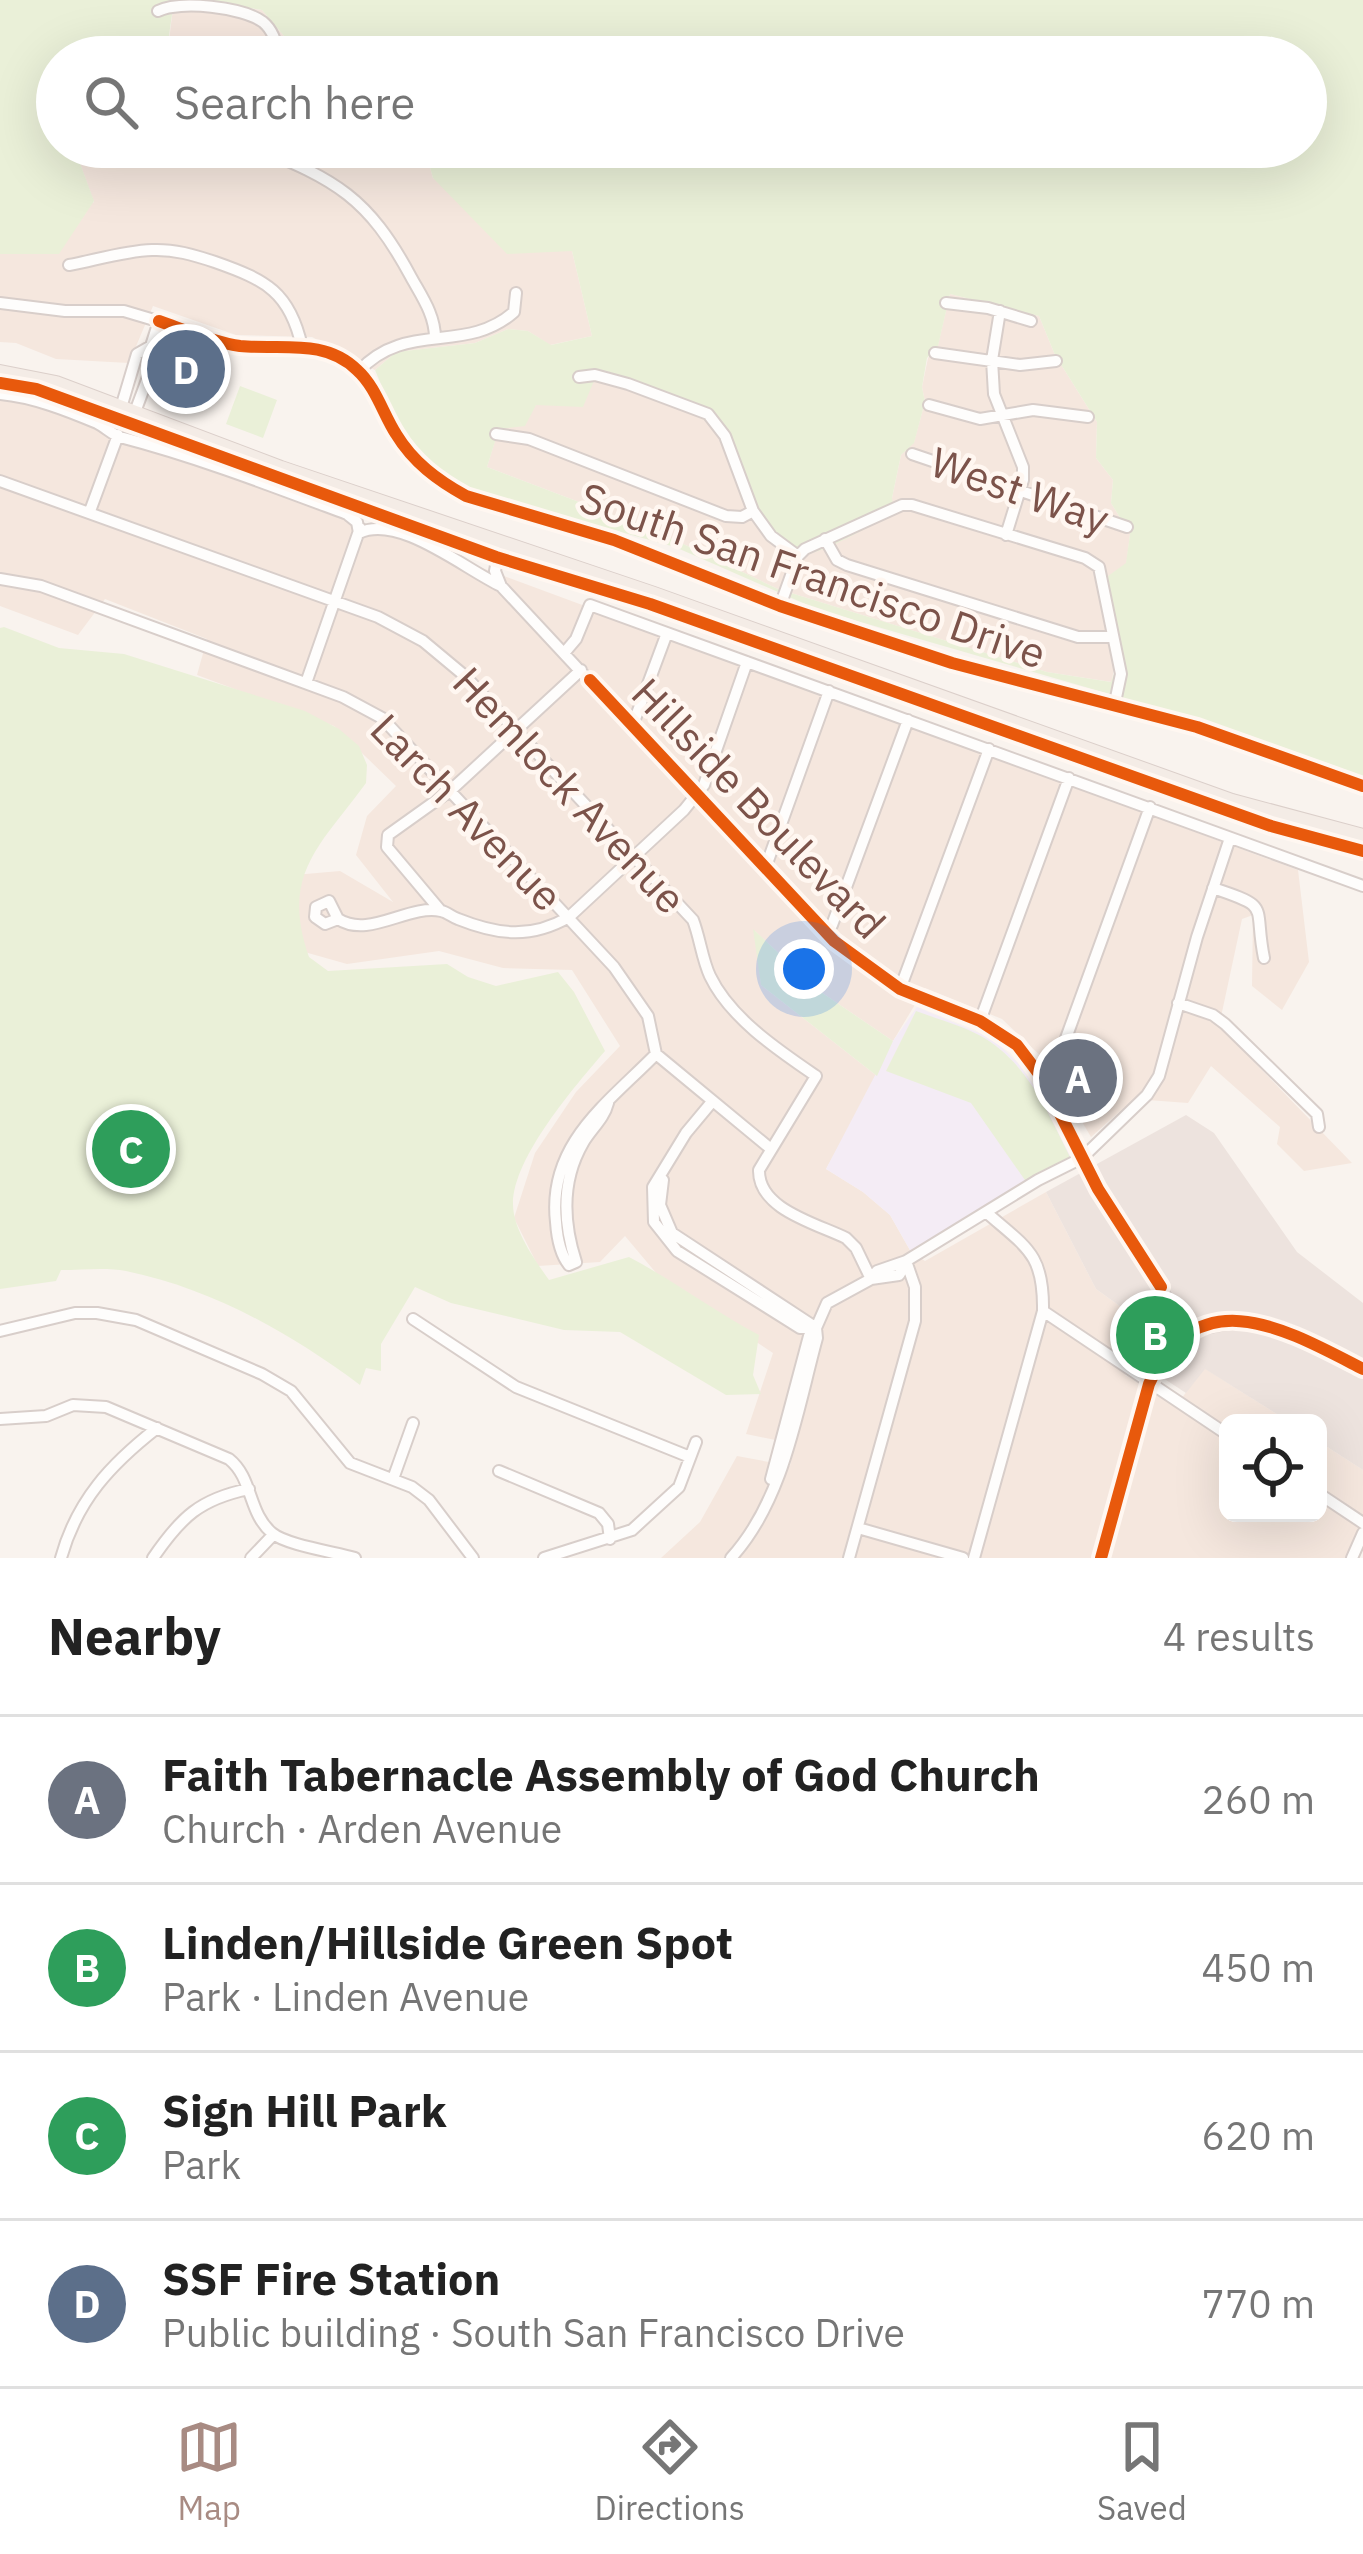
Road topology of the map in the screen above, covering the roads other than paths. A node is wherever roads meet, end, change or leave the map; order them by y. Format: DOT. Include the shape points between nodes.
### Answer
graph roads {
  1 [pos="158,11"];
  2 [pos="272,36"];
  3 [pos="307,168"];
  4 [pos="69,265"];
  5 [pos="516,293"];
  6 [pos="0,303"];
  7 [pos="946,303"];
  8 [pos="1000,311"];
  9 [pos="159,321"];
  10 [pos="1031,321"];
  11 [pos="435,338"];
  12 [pos="302,347"];
  13 [pos="934,353"];
  14 [pos="992,360"];
  15 [pos="1056,361"];
  16 [pos="359,370"];
  17 [pos="0,372"];
  18 [pos="579,377"];
  19 [pos="0,383"];
  20 [pos="0,394"];
  21 [pos="928,405"];
  22 [pos="125,413"];
  23 [pos="1002,417"];
  24 [pos="1088,417"];
  25 [pos="496,434"];
  26 [pos="117,437"];
  27 [pos="912,454"];
  28 [pos="0,481"];
  29 [pos="1019,493"];
  30 [pos="369,505"];
  31 [pos="90,511"];
  32 [pos="753,512"];
  33 [pos="1127,526"];
  34 [pos="358,533"];
  35 [pos="1006,535"];
  36 [pos="825,539"];
  37 [pos="498,550"];
  38 [pos="798,556"];
  39 [pos="0,580"];
  40 [pos="501,586"];
  41 [pos="335,601"];
  42 [pos="780,606"];
  43 [pos="668,633"];
  44 [pos="1113,637"];
  45 [pos="565,652"];
  46 [pos="747,662"];
  47 [pos="581,670"];
  48 [pos="306,683"];
  49 [pos="829,691"];
  50 [pos="1114,707"];
  51 [pos="908,720"];
  52 [pos="632,727"];
  53 [pos="515,730"];
  54 [pos="989,749"];
  55 [pos="1069,778"];
  56 [pos="1363,785"];
  57 [pos="451,790"];
  58 [pos="697,795"];
  59 [pos="1150,807"];
  60 [pos="1363,836"];
  61 [pos="1230,838"];
  62 [pos="1363,851"];
  63 [pos="633,856"];
  64 [pos="765,869"];
  65 [pos="1363,886"];
  66 [pos="1213,888"];
  67 [pos="440,910"];
  68 [pos="569,916"];
  69 [pos="338,920"];
  70 [pos="825,933"];
  71 [pos="1264,958"];
  72 [pos="900,988"];
  73 [pos="1178,1003"];
  74 [pos="980,1021"];
  75 [pos="656,1054"];
  76 [pos="1042,1078"];
  77 [pos="711,1103"];
  78 [pos="1319,1127"];
  79 [pos="771,1149"];
  80 [pos="1082,1159"];
  81 [pos="987,1213"];
  82 [pos="560,1220"];
  83 [pos="906,1261"];
  84 [pos="871,1279"];
  85 [pos="1042,1311"];
  86 [pos="412,1319"];
  87 [pos="816,1328"];
  88 [pos="0,1331"];
  89 [pos="1188,1332"];
  90 [pos="1363,1369"];
  91 [pos="1149,1384"];
  92 [pos="0,1419"];
  93 [pos="413,1423"];
  94 [pos="157,1428"];
  95 [pos="1219,1429"];
  96 [pos="696,1442"];
  97 [pos="689,1457"];
  98 [pos="499,1472"];
  99 [pos="393,1479"];
  100 [pos="250,1489"];
  101 [pos="1327,1499"];
  102 [pos="1363,1523"];
  103 [pos="857,1528"];
  104 [pos="1363,1533"];
  105 [pos="274,1535"];
  106 [pos="610,1538"];
  107 [pos="62,1558"];
  108 [pos="153,1558"];
  109 [pos="251,1558"];
  110 [pos="355,1558"];
  111 [pos="473,1558"];
  112 [pos="544,1558"];
  113 [pos="731,1558"];
  114 [pos="839,1558"];
  115 [pos="849,1558"];
  116 [pos="963,1558"];
  117 [pos="974,1558"];
  118 [pos="1101,1558"];
  119 [pos="1352,1558"];
  1 -- 2 [label="street" via="188,5 247,14"];
  3 -- 11 [label="street" via="369,212 430,313"];
  4 -- 12 [label="street" via="156,250 250,274 288,305"];
  5 -- 11 [label="street" via="514,312 502,322"];
  6 -- 9 [label="street" via="124,310"];
  7 -- 8 [label="street"];
  8 -- 10 [label="street"];
  8 -- 14 [label="street"];
  9 -- 12 [label="street" via="238,345"];
  9 -- 22 [label="street" via="154,361"];
  11 -- 16 [label="street" via="400,342"];
  12 -- 16 [label="street"];
  13 -- 14 [label="street"];
  14 -- 15 [label="street"];
  14 -- 23 [label="street"];
  16 -- 42 [label="street, South San Francisco Drive" via="409,453 455,490 664,557"];
  17 -- 22 [label="main road" via="40,378"];
  18 -- 32 [label="street" via="628,384 708,414 725,436"];
  19 -- 22 [label="main road"];
  20 -- 26 [label="street, Hillside Boulevard" via="35,400"];
  21 -- 23 [label="street"];
  22 -- 26 [label="street"];
  22 -- 30 [label="main road"];
  23 -- 24 [label="street" via="1033,410"];
  23 -- 29 [label="street" via="1023,466"];
  25 -- 32 [label="street" via="551,446 726,516"];
  26 -- 31 [label="street"];
  26 -- 34 [label="street, Hillside Boulevard" via="347,514"];
  27 -- 29 [label="street, West Way"];
  28 -- 31 [label="street, Hemlock Avenue"];
  29 -- 33 [label="street, West Way"];
  29 -- 35 [label="street"];
  30 -- 34 [label="street"];
  30 -- 37 [label="main road"];
  31 -- 41 [label="street, Hemlock Avenue"];
  32 -- 38 [label="street"];
  34 -- 40 [label="street, Hillside Boulevard" via="387,528"];
  34 -- 41 [label="street"];
  35 -- 36 [label="street" via="913,505"];
  35 -- 44 [label="street" via="1093,561"];
  36 -- 38 [label="street"];
  36 -- 44 [label="street" via="847,566 1078,637"];
  37 -- 40 [label="street"];
  37 -- 60 [label="main road" via="654,594 1209,794"];
  37 -- 62 [label="main road" via="1270,826"];
  38 -- 42 [label="street"];
  39 -- 48 [label="street, Larch Avenue" via="41,586"];
  40 -- 45 [label="street, Hillside Boulevard"];
  41 -- 48 [label="street"];
  41 -- 53 [label="street, Hemlock Avenue" via="423,640"];
  42 -- 50 [label="street, South San Francisco Drive"];
  43 -- 45 [label="street" via="590,605"];
  43 -- 46 [label="street"];
  43 -- 52 [label="street"];
  44 -- 50 [label="street" via="1121,674"];
  45 -- 47 [label="street, Hillside Boulevard"];
  46 -- 49 [label="street"];
  46 -- 58 [label="street"];
  47 -- 52 [label="street, Hillside Boulevard"];
  47 -- 53 [label="street"];
  48 -- 57 [label="street, Larch Avenue" via="382,718"];
  49 -- 51 [label="street"];
  49 -- 64 [label="street"];
  50 -- 56 [label="street, South San Francisco Drive"];
  51 -- 54 [label="street"];
  51 -- 70 [label="street"];
  52 -- 58 [label="street, Hillside Boulevard"];
  53 -- 57 [label="street"];
  53 -- 63 [label="street, Hemlock Avenue"];
  54 -- 55 [label="street"];
  54 -- 72 [label="street"];
  55 -- 59 [label="street"];
  55 -- 74 [label="street"];
  57 -- 67 [label="street" via="388,835 387,847"];
  57 -- 68 [label="street, Larch Avenue"];
  58 -- 63 [label="street"];
  58 -- 64 [label="street, Hillside Boulevard"];
  59 -- 61 [label="street"];
  59 -- 76 [label="street" via="1057,1063"];
  61 -- 65 [label="street"];
  61 -- 66 [label="street"];
  63 -- 68 [label="street"];
  63 -- 79 [label="street, Hemlock Avenue" via="693,920 719,993 816,1076"];
  64 -- 70 [label="street, Hillside Boulevard"];
  66 -- 71 [label="street" via="1259,909"];
  66 -- 73 [label="street"];
  67 -- 68 [label="street" via="522,934"];
  67 -- 69 [label="street" via="365,925"];
  68 -- 75 [label="street, Larch Avenue" via="648,1016"];
  70 -- 72 [label="street, Hillside Boulevard"];
  72 -- 74 [label="street, Hillside Boulevard"];
  73 -- 78 [label="street" via="1225,1024 1318,1114"];
  73 -- 80 [label="street" via="1159,1076"];
  74 -- 76 [label="street, Hillside Boulevard" via="1018,1046"];
  75 -- 77 [label="street, Larch Avenue"];
  75 -- 82 [label="street" via="584,1124 565,1155 556,1192"];
  76 -- 80 [label="street, Hillside Boulevard"];
  77 -- 79 [label="street, Larch Avenue"];
  77 -- 87 [label="street" via="653,1187 654,1222 677,1252 800,1328"];
  79 -- 84 [label="street" via="759,1170 764,1194 846,1238"];
  80 -- 81 [label="street"];
  80 -- 89 [label="street, Hillside Boulevard"];
  81 -- 83 [label="street"];
  81 -- 85 [label="street" via="1035,1258"];
  83 -- 84 [label="street"];
  83 -- 103 [label="street" via="914,1321"];
  84 -- 87 [label="street" via="827,1303"];
  85 -- 91 [label="street"];
  85 -- 117 [label="street"];
  86 -- 97 [label="street" via="516,1387"];
  87 -- 113 [label="street" via="770,1492"];
  88 -- 99 [label="street" via="75,1313 136,1320 291,1391 350,1462"];
  89 -- 90 [label="main road" via="1256,1320"];
  89 -- 91 [label="street"];
  91 -- 95 [label="street"];
  91 -- 118 [label="street"];
  92 -- 94 [label="street" via="86,1404"];
  93 -- 99 [label="street"];
  94 -- 100 [label="street" via="229,1459"];
  94 -- 107 [label="street" via="92,1489"];
  96 -- 97 [label="street"];
  97 -- 106 [label="street" via="670,1499"];
  98 -- 106 [label="street" via="598,1513"];
  99 -- 111 [label="street" via="429,1500"];
  100 -- 105 [label="street"];
  100 -- 108 [label="street" via="191,1511"];
  101 -- 102 [label="street"];
  103 -- 114 [label="street"];
  103 -- 115 [label="street"];
  103 -- 116 [label="street"];
  104 -- 119 [label="street"];
  105 -- 109 [label="street"];
  105 -- 110 [label="street"];
  106 -- 112 [label="street"];
}
